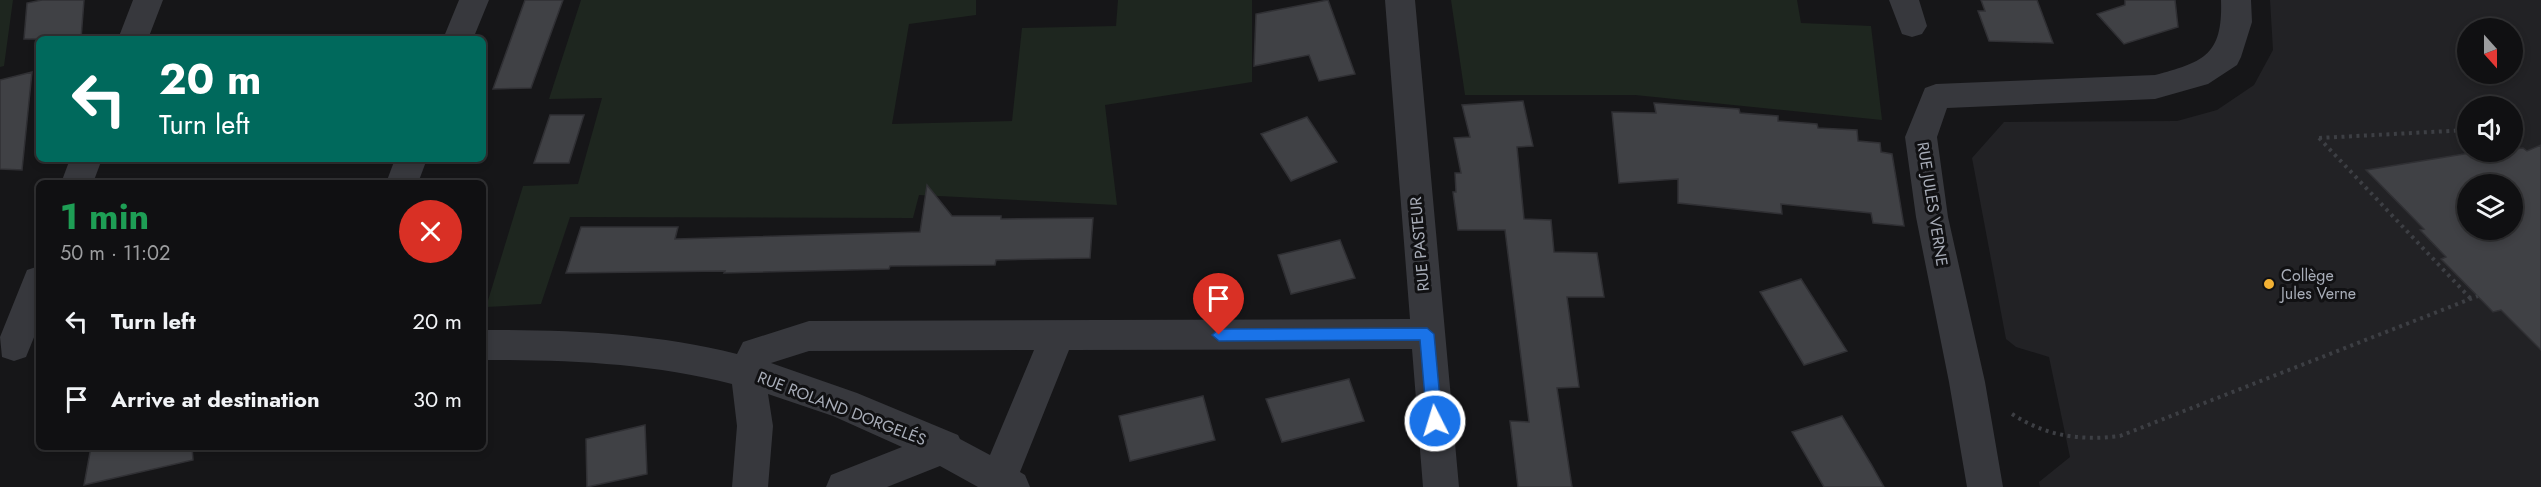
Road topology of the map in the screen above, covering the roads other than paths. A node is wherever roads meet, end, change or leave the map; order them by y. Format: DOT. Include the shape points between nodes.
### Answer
graph roads {
  1 [pos="148,0"];
  2 [pos="474,0"];
  3 [pos="1400,0"];
  4 [pos="2236,0"];
  5 [pos="134,36"];
  6 [pos="459,36"];
  7 [pos="85,162"];
  8 [pos="410,162"];
  9 [pos="78,180"];
  10 [pos="403,180"];
  11 [pos="36,289"];
  12 [pos="1427,334"];
  13 [pos="1057,336"];
  14 [pos="486,345"];
  15 [pos="18,346"];
  16 [pos="748,372"];
  17 [pos="945,447"];
  18 [pos="1005,483"];
  19 [pos="750,487"];
  20 [pos="844,487"];
  21 [pos="1441,487"];
  22 [pos="1985,487"];
  1 -- 5 [label="street"];
  2 -- 6 [label="street"];
  3 -- 12 [label="street, RUE PASTEUR"];
  4 -- 22 [label="street, RUE JULES VERNE" via="2237,22 2226,57 2197,76 2155,87 1936,96 1921,137 1932,218"];
  7 -- 9 [label="street"];
  8 -- 10 [label="street"];
  11 -- 15 [label="street"];
  12 -- 13 [label="street"];
  12 -- 21 [label="street, RUE PASTEUR"];
  13 -- 16 [label="street" via="809,336 755,353"];
  13 -- 18 [label="street"];
  14 -- 16 [label="street, RUE ROLAND DORGELÉS" via="580,345 664,354"];
  16 -- 17 [label="street, RUE ROLAND DORGELÉS" via="818,395"];
  16 -- 19 [label="street" via="756,423"];
  17 -- 18 [label="street, RUE ROLAND DORGELÉS"];
  17 -- 20 [label="street"];
}
